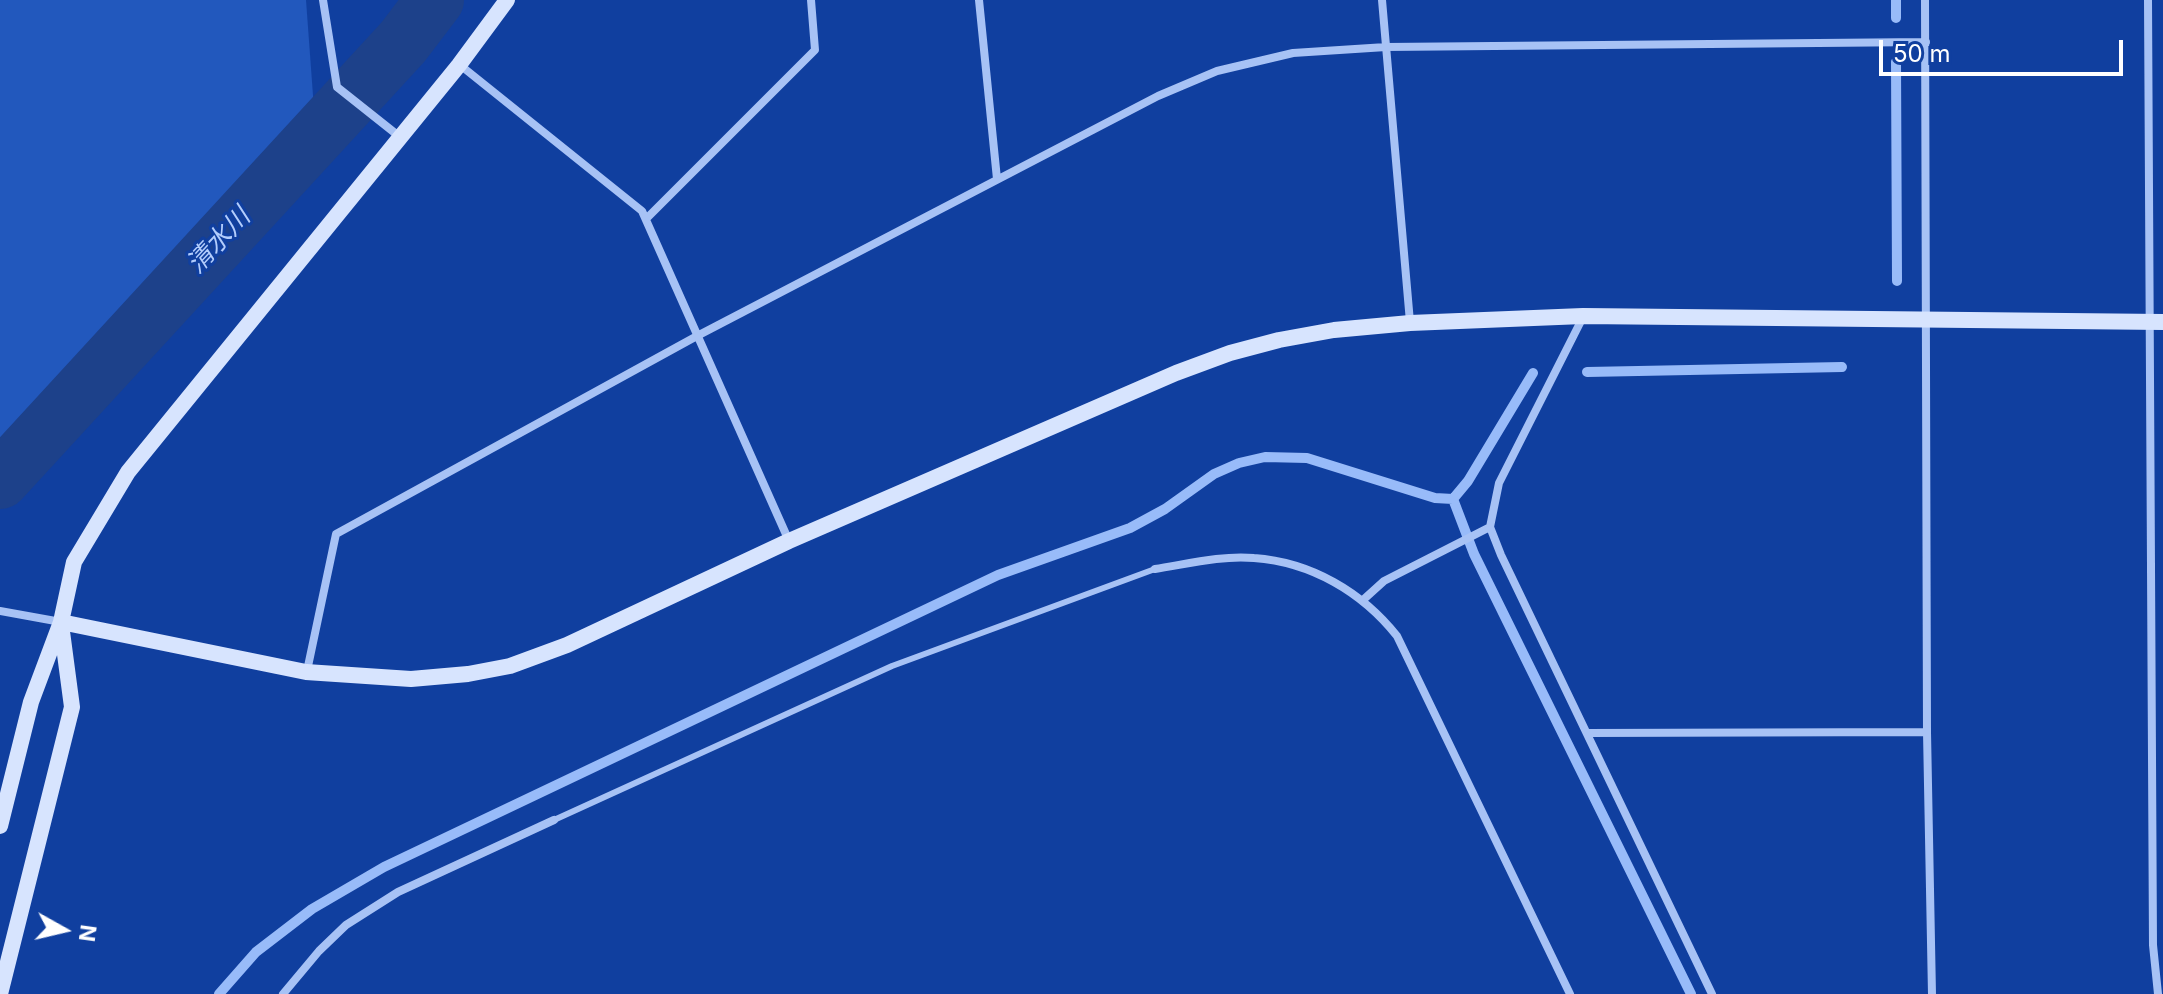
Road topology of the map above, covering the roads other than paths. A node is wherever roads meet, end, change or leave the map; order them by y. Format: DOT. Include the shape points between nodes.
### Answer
graph roads {
  1 [pos="323,0"];
  2 [pos="507,0"];
  3 [pos="811,0"];
  4 [pos="979,0"];
  5 [pos="1382,0"];
  6 [pos="1925,0"];
  7 [pos="2148,0"];
  8 [pos="1926,42"];
  9 [pos="1386,47"];
  10 [pos="459,65"];
  11 [pos="400,137"];
  12 [pos="997,179"];
  13 [pos="646,219"];
  14 [pos="1583,316"];
  15 [pos="1926,320"];
  16 [pos="2156,322"];
  17 [pos="1410,323"];
  18 [pos="697,336"];
  19 [pos="1490,527"];
  20 [pos="789,541"];
  21 [pos="1155,569"];
  22 [pos="1363,600"];
  23 [pos="0,611"];
  24 [pos="61,622"];
  25 [pos="306,672"];
  26 [pos="1927,732"];
  27 [pos="1588,733"];
  28 [pos="554,820"];
  29 [pos="0,826"];
  30 [pos="2163,989"];
  31 [pos="0,994"];
  32 [pos="283,994"];
  33 [pos="1570,994"];
  34 [pos="1712,994"];
  35 [pos="1932,994"];
  36 [pos="2158,994"];
  1 -- 11 [label="street" via="337,87"];
  2 -- 10 [label="street"];
  3 -- 13 [label="street" via="815,50"];
  4 -- 12 [label="street"];
  5 -- 9 [label="street"];
  6 -- 8 [label="street"];
  7 -- 16 [label="street"];
  8 -- 9 [label="street"];
  8 -- 15 [label="street"];
  9 -- 12 [label="street" via="1293,53 1217,71"];
  9 -- 17 [label="street"];
  10 -- 11 [label="street"];
  10 -- 13 [label="street"];
  11 -- 24 [label="street" via="128,472 74,562"];
  12 -- 18 [label="street"];
  13 -- 18 [label="street"];
  14 -- 15 [label="street"];
  14 -- 17 [label="street"];
  14 -- 19 [label="street" via="1499,483"];
  15 -- 16 [label="street"];
  15 -- 26 [label="street"];
  16 -- 36 [label="street" via="2153,913"];
  17 -- 20 [label="street" via="1334,330 1230,353"];
  18 -- 20 [label="street"];
  18 -- 25 [label="street" via="336,534"];
  19 -- 22 [label="street" via="1384,581"];
  19 -- 27 [label="street"];
  20 -- 25 [label="street" via="567,645 510,666 411,679"];
  21 -- 22 [label="street" via="1253,558 1297,566"];
  21 -- 28 [label="lane" via="892,666"];
  22 -- 33 [label="street" via="1397,636"];
  23 -- 24 [label="street"];
  24 -- 25 [label="street"];
  24 -- 29 [label="street" via="31,702"];
  24 -- 31 [label="street" via="72,707"];
  26 -- 27 [label="street"];
  26 -- 35 [label="street"];
  27 -- 34 [label="street"];
  28 -- 32 [label="street" via="398,892 346,925"];
  30 -- 36 [label="street"];
}
